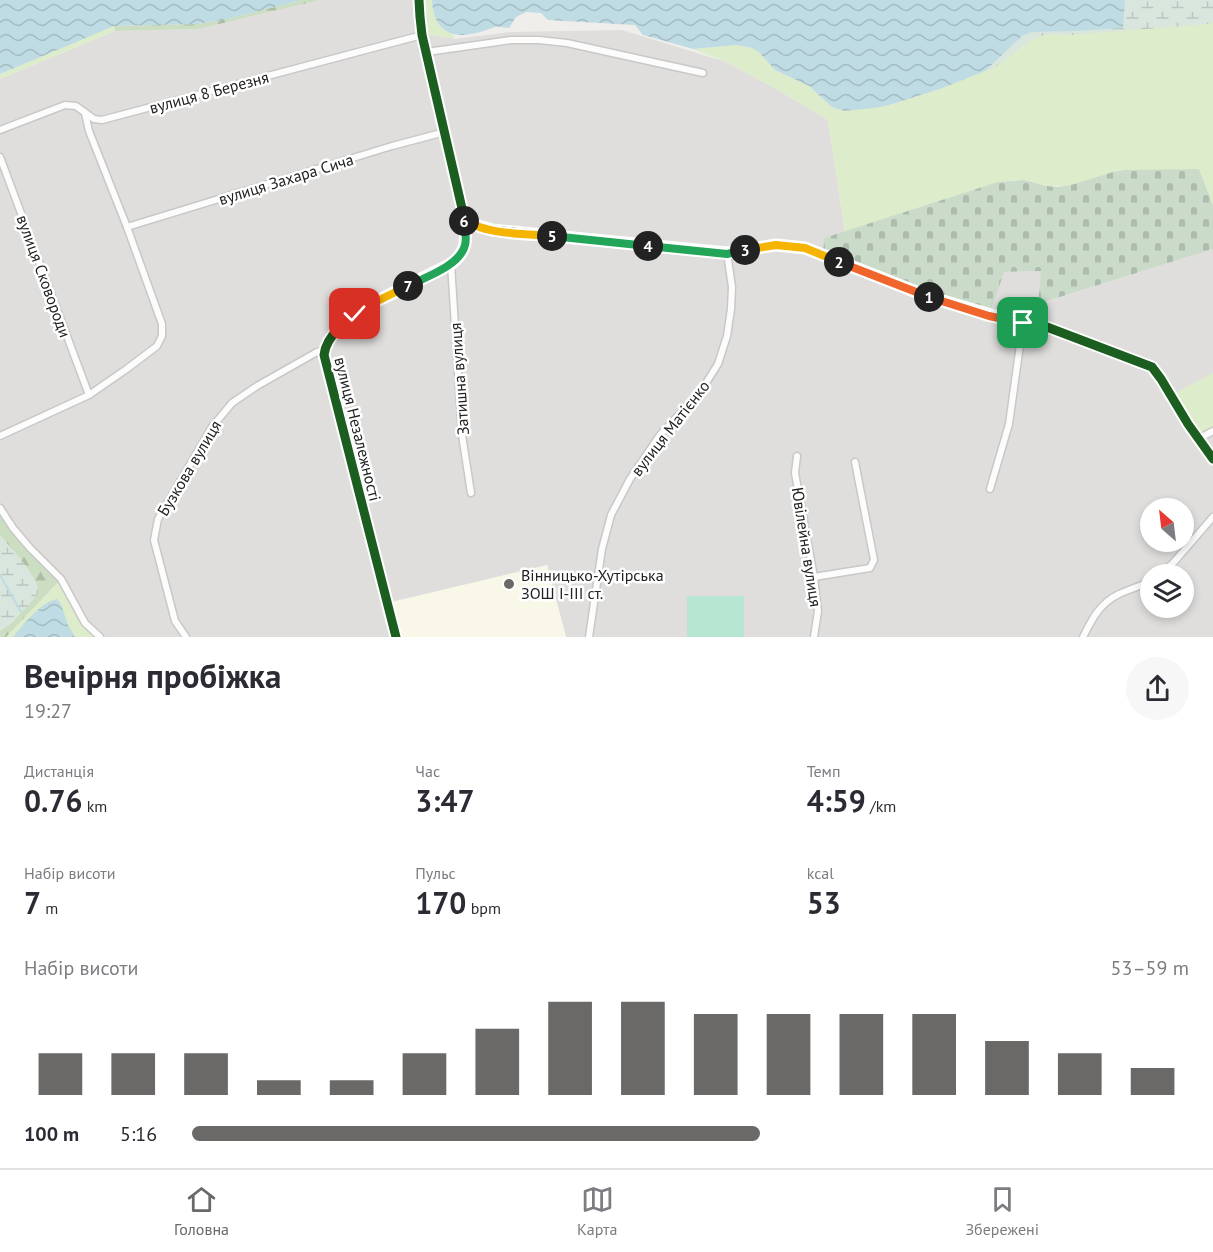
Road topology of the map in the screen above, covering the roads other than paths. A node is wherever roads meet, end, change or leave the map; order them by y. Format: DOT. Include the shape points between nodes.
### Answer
graph roads {
  1 [pos="419,0"];
  2 [pos="420,17"];
  3 [pos="422,35"];
  4 [pos="427,52"];
  5 [pos="703,73"];
  6 [pos="85,113"];
  7 [pos="0,130"];
  8 [pos="445,132"];
  9 [pos="0,157"];
  10 [pos="464,217"];
  11 [pos="127,227"];
  12 [pos="727,254"];
  13 [pos="451,264"];
  14 [pos="1023,323"];
  15 [pos="324,350"];
  16 [pos="89,395"];
  17 [pos="1213,431"];
  18 [pos="0,435"];
  19 [pos="1198,439"];
  20 [pos="797,456"];
  21 [pos="1213,459"];
  22 [pos="855,462"];
  23 [pos="990,489"];
  24 [pos="471,493"];
  25 [pos="0,508"];
  26 [pos="1213,517"];
  27 [pos="1172,564"];
  28 [pos="814,578"];
  29 [pos="1140,585"];
  30 [pos="100,637"];
  31 [pos="186,637"];
  32 [pos="396,637"];
  33 [pos="589,637"];
  34 [pos="814,637"];
  35 [pos="1083,637"];
  1 -- 2 [label="street"];
  2 -- 3 [label="street"];
  3 -- 4 [label="street"];
  3 -- 6 [label="street, вулиця 8 Березня" via="102,120"];
  4 -- 5 [label="street" via="539,40"];
  4 -- 8 [label="street"];
  6 -- 7 [label="street, вулиця 8 Березня" via="76,106 65,105"];
  6 -- 11 [label="street"];
  8 -- 10 [label="street"];
  8 -- 11 [label="street, вулиця Захара Сича"];
  9 -- 16 [label="street, вулиця Сковороди"];
  10 -- 12 [label="street" via="492,230"];
  10 -- 13 [label="street" via="465,247"];
  11 -- 16 [label="street" via="162,324 162,336 157,346"];
  12 -- 14 [label="street" via="776,245 805,248 929,297"];
  12 -- 33 [label="street, вулиця Матієнко" via="731,309 718,364 701,391 660,435 611,515"];
  13 -- 15 [label="street, вулиця Незалежності" via="361,310 335,332"];
  13 -- 24 [label="street, Затишна вулиця" via="462,435"];
  14 -- 19 [label="street" via="1039,324 1149,366 1159,375"];
  14 -- 23 [label="street" via="1009,424"];
  15 -- 31 [label="street, Бузкова вулиця" via="232,403 212,427 158,519 154,540 175,621"];
  15 -- 32 [label="street, вулиця Незалежності"];
  16 -- 18 [label="street"];
  17 -- 19 [label="street"];
  19 -- 21 [label="street"];
  20 -- 28 [label="street, Ювілейна вулиця" via="795,472"];
  22 -- 28 [label="street" via="873,560 870,568"];
  25 -- 30 [label="street" via="19,535 61,579 85,623"];
  26 -- 27 [label="street"];
  28 -- 34 [label="street, Ювілейна вулиця" via="818,611"];
  29 -- 35 [label="street" via="1104,604"];
}
